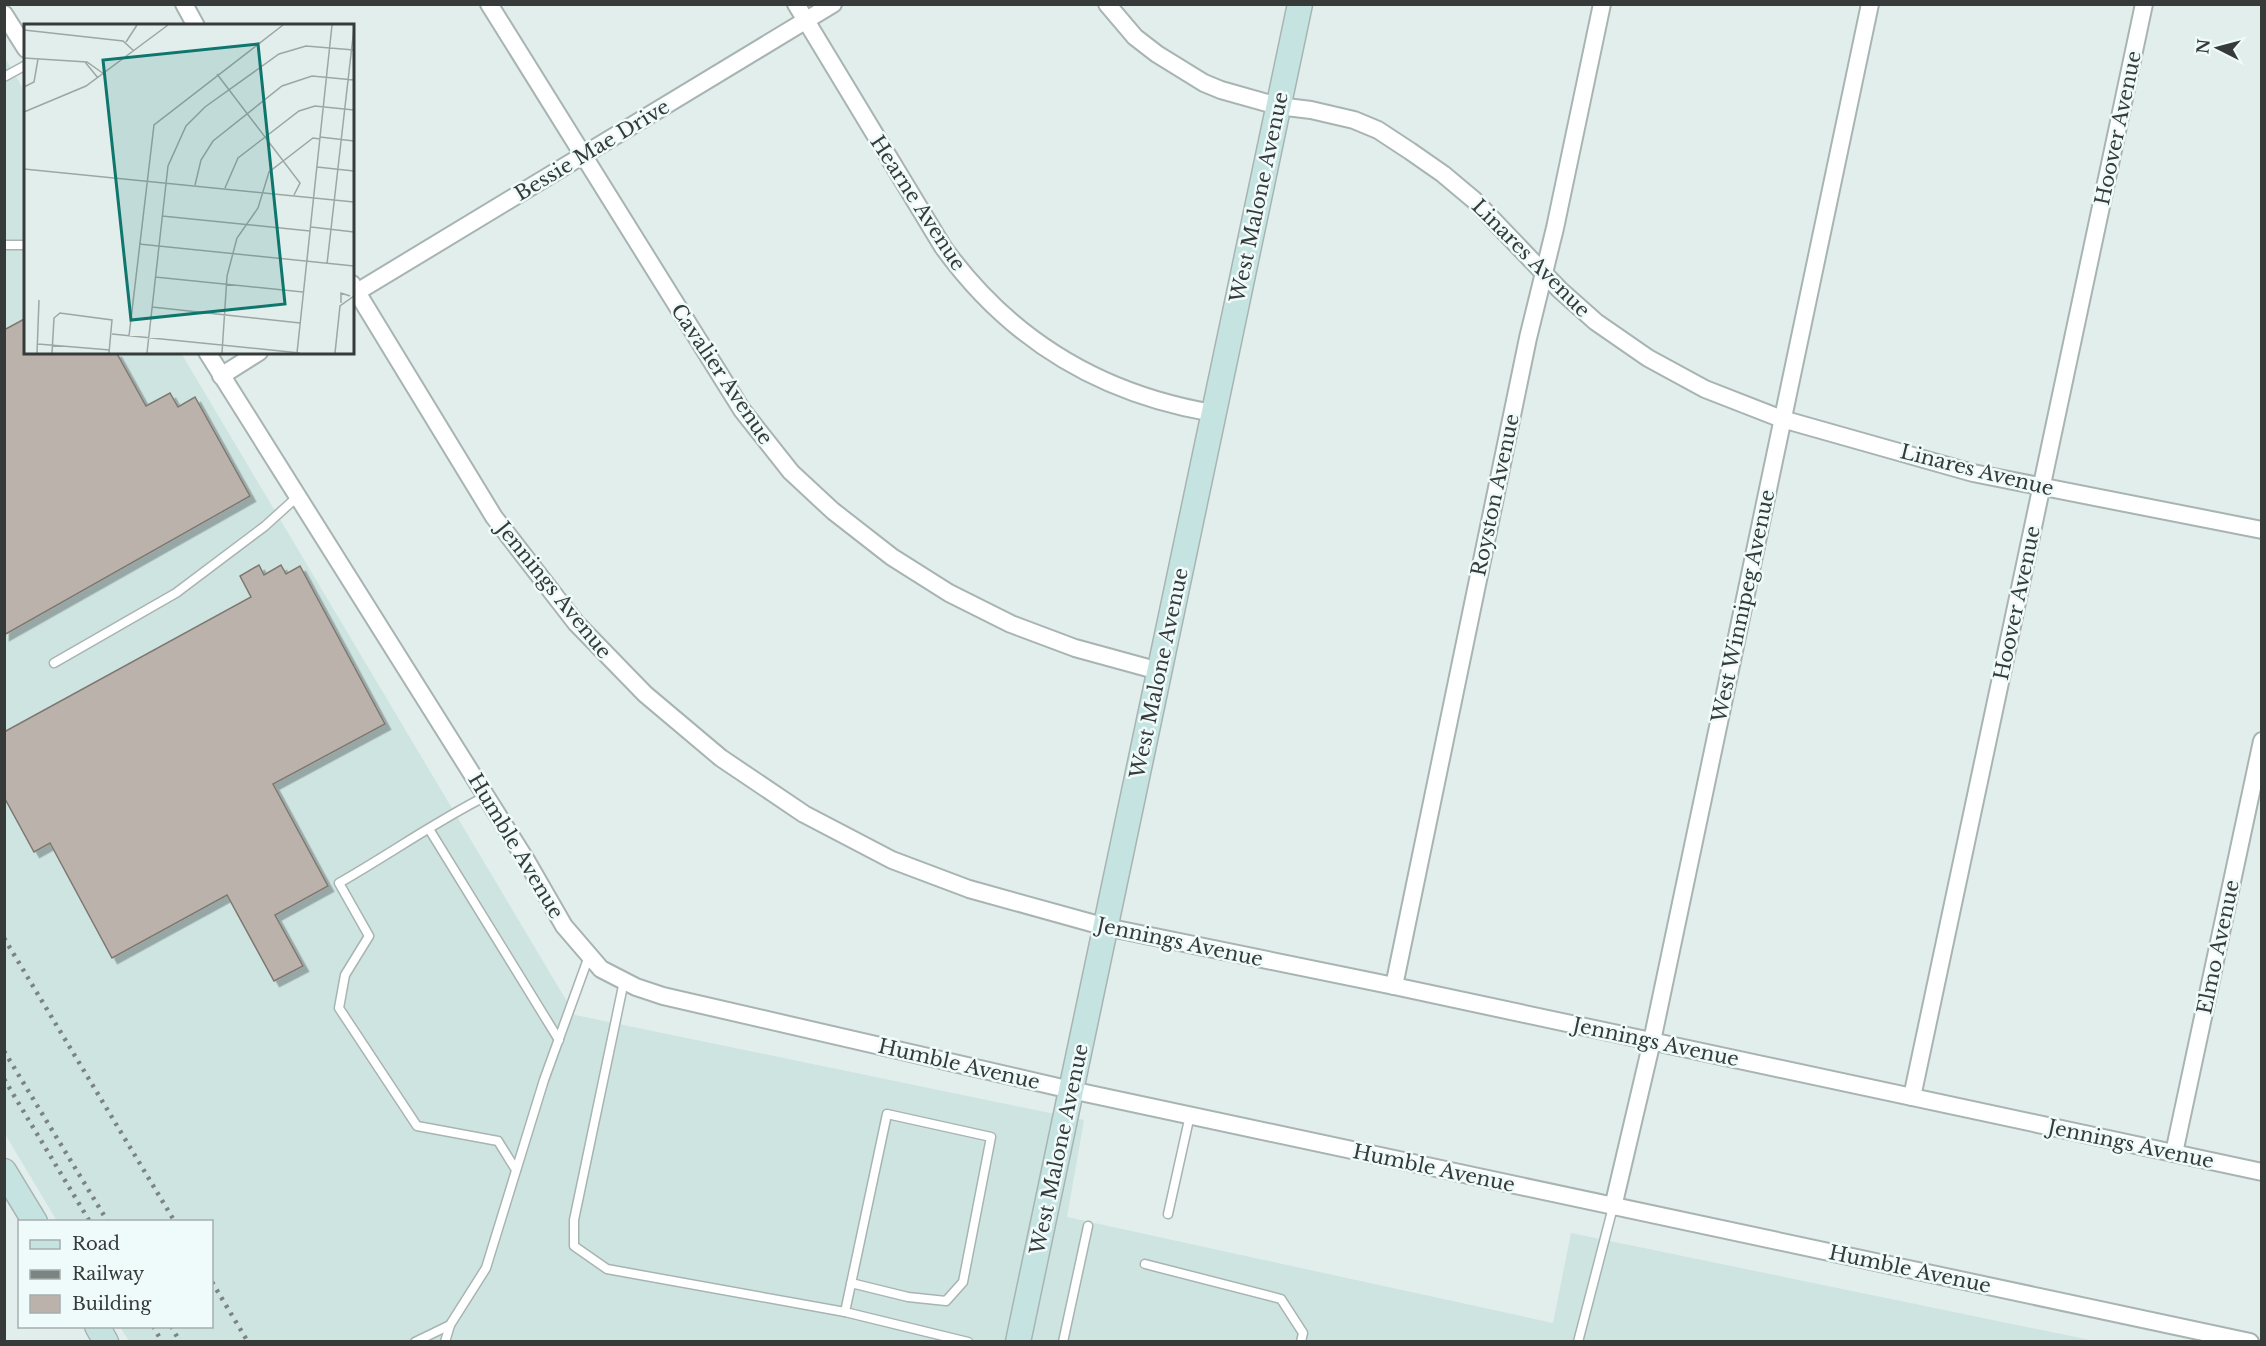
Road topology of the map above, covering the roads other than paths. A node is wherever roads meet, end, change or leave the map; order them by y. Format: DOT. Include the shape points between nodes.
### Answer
graph roads {
  1 [pos="184,4"];
  2 [pos="489,4"];
  3 [pos="796,4"];
  4 [pos="832,4"];
  5 [pos="1107,4"];
  6 [pos="1300,4"];
  7 [pos="1602,4"];
  8 [pos="1870,4"];
  9 [pos="2144,4"];
  10 [pos="4,14"];
  11 [pos="806,21"];
  12 [pos="195,24"];
  13 [pos="24,46"];
  14 [pos="24,66"];
  15 [pos="4,77"];
  16 [pos="1278,106"];
  17 [pos="581,156"];
  18 [pos="4,245"];
  19 [pos="24,245"];
  20 [pos="1543,272"];
  21 [pos="354,290"];
  22 [pos="208,354"];
  23 [pos="256,354"];
  24 [pos="221,376"];
  25 [pos="1213,413"];
  26 [pos="1782,419"];
  27 [pos="2041,488"];
  28 [pos="297,497"];
  29 [pos="2262,530"];
  30 [pos="54,663"];
  31 [pos="1159,671"];
  32 [pos="2262,741"];
  33 [pos="486,796"];
  34 [pos="429,829"];
  35 [pos="1106,927"];
  36 [pos="590,956"];
  37 [pos="624,981"];
  38 [pos="1394,986"];
  39 [pos="559,1040"];
  40 [pos="1652,1041"];
  41 [pos="1071,1090"];
  42 [pos="1912,1097"];
  43 [pos="1190,1114"];
  44 [pos="2174,1153"];
  45 [pos="516,1170"];
  46 [pos="4,1171"];
  47 [pos="2262,1172"];
  48 [pos="1613,1207"];
  49 [pos="1168,1214"];
  50 [pos="34,1220"];
  51 [pos="1088,1226"];
  52 [pos="1145,1264"];
  53 [pos="851,1283"];
  54 [pos="845,1312"];
  55 [pos="450,1325"];
  56 [pos="98,1328"];
  57 [pos="106,1341"];
  58 [pos="415,1341"];
  59 [pos="445,1341"];
  60 [pos="968,1341"];
  61 [pos="1018,1341"];
  62 [pos="1063,1341"];
  63 [pos="1301,1341"];
  64 [pos="1578,1341"];
  65 [pos="2250,1341"];
  1 -- 12 [label="street"];
  2 -- 17 [label="street, Cavalier Avenue"];
  3 -- 11 [label="street, Hearne Avenue"];
  4 -- 11 [label="street, Bessie Mae Drive"];
  5 -- 16 [label="street, Linares Avenue" via="1136,37 1180,70 1221,90"];
  6 -- 16 [label="street, West Malone Avenue"];
  7 -- 20 [label="street, Royston Avenue"];
  8 -- 26 [label="street, West Winnipeg Avenue"];
  9 -- 27 [label="street, Hoover Avenue"];
  10 -- 13 [label="street"];
  11 -- 17 [label="street, Bessie Mae Drive"];
  11 -- 25 [label="street, Hearne Avenue" via="942,247 996,310 1094,377 1173,405"];
  14 -- 15 [label="lane"];
  16 -- 20 [label="street, Linares Avenue" via="1354,120 1378,130 1474,200"];
  16 -- 25 [label="street, West Malone Avenue"];
  17 -- 21 [label="street, Bessie Mae Drive"];
  17 -- 31 [label="street, Cavalier Avenue" via="742,410 791,472 833,511 892,557 1011,624 1075,648"];
  18 -- 19 [label="lane"];
  20 -- 26 [label="street, Linares Avenue" via="1596,322 1648,358 1705,388"];
  20 -- 38 [label="street, Royston Avenue"];
  21 -- 35 [label="street, Jennings Avenue" via="494,517 576,623 645,694 721,758 804,814 892,860 969,889"];
  22 -- 24 [label="street, Humble Avenue"];
  23 -- 24 [label="street"];
  24 -- 28 [label="street, Humble Avenue"];
  25 -- 31 [label="street, West Malone Avenue"];
  26 -- 27 [label="street, Linares Avenue" via="1973,473"];
  26 -- 40 [label="street, West Winnipeg Avenue"];
  27 -- 29 [label="street, Linares Avenue"];
  27 -- 42 [label="street, Hoover Avenue"];
  28 -- 30 [label="lane" via="176,593"];
  28 -- 33 [label="street, Humble Avenue"];
  31 -- 35 [label="street, West Malone Avenue"];
  32 -- 44 [label="street, Elmo Avenue"];
  33 -- 34 [label="lane"];
  33 -- 36 [label="street, Humble Avenue" via="564,926"];
  34 -- 39 [label="lane"];
  34 -- 45 [label="lane" via="339,884 369,936 345,975 339,1008 417,1126 498,1141"];
  35 -- 38 [label="street, Jennings Avenue"];
  35 -- 41 [label="street, West Malone Avenue"];
  36 -- 37 [label="street, Humble Avenue" via="601,969"];
  36 -- 39 [label="lane"];
  37 -- 41 [label="street, Humble Avenue" via="663,996"];
  37 -- 54 [label="lane" via="574,1220 574,1246 607,1269"];
  38 -- 40 [label="street, Jennings Avenue"];
  39 -- 45 [label="lane"];
  40 -- 42 [label="street, Jennings Avenue"];
  40 -- 48 [label="street, West Winnipeg Avenue"];
  41 -- 43 [label="street, Humble Avenue"];
  41 -- 61 [label="street, West Malone Avenue"];
  42 -- 44 [label="street, Jennings Avenue"];
  43 -- 48 [label="street, Humble Avenue"];
  43 -- 49 [label="lane"];
  44 -- 47 [label="street, Jennings Avenue"];
  45 -- 55 [label="lane" via="486,1268"];
  46 -- 50 [label="street"];
  48 -- 64 [label="lane"];
  48 -- 65 [label="street, Humble Avenue"];
  51 -- 62 [label="lane"];
  52 -- 63 [label="lane" via="1281,1299 1303,1333"];
  53 -- 53 [label="lane" via="887,1113 991,1137 963,1282 946,1301 908,1297"];
  53 -- 54 [label="lane"];
  54 -- 60 [label="lane"];
  55 -- 58 [label="lane"];
  55 -- 59 [label="lane"];
  56 -- 57 [label="street"];
}
